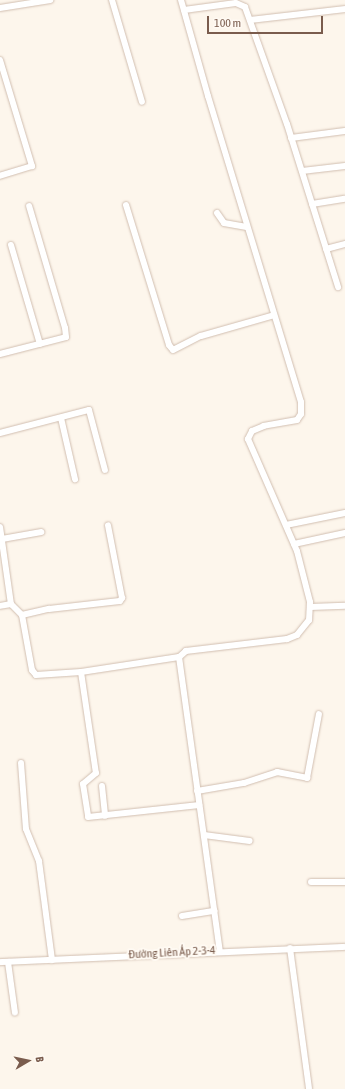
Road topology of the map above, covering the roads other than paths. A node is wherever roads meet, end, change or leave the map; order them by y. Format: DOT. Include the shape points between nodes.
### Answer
graph roads {
  1 [pos="50,0"];
  2 [pos="112,0"];
  3 [pos="182,0"];
  4 [pos="0,8"];
  5 [pos="345,9"];
  6 [pos="184,10"];
  7 [pos="250,20"];
  8 [pos="0,60"];
  9 [pos="142,102"];
  10 [pos="345,131"];
  11 [pos="291,138"];
  12 [pos="345,166"];
  13 [pos="302,171"];
  14 [pos="0,176"];
  15 [pos="345,199"];
  16 [pos="126,204"];
  17 [pos="312,204"];
  18 [pos="29,206"];
  19 [pos="217,213"];
  20 [pos="248,227"];
  21 [pos="345,244"];
  22 [pos="11,245"];
  23 [pos="326,249"];
  24 [pos="338,288"];
  25 [pos="274,315"];
  26 [pos="40,344"];
  27 [pos="0,354"];
  28 [pos="61,418"];
  29 [pos="0,433"];
  30 [pos="105,470"];
  31 [pos="75,479"];
  32 [pos="345,513"];
  33 [pos="108,525"];
  34 [pos="286,525"];
  35 [pos="0,527"];
  36 [pos="41,532"];
  37 [pos="345,533"];
  38 [pos="2,539"];
  39 [pos="294,544"];
  40 [pos="11,604"];
  41 [pos="0,606"];
  42 [pos="345,606"];
  43 [pos="310,607"];
  44 [pos="22,615"];
  45 [pos="179,656"];
  46 [pos="81,672"];
  47 [pos="319,714"];
  48 [pos="21,763"];
  49 [pos="102,786"];
  50 [pos="197,791"];
  51 [pos="199,805"];
  52 [pos="105,816"];
  53 [pos="204,835"];
  54 [pos="250,841"];
  55 [pos="311,882"];
  56 [pos="345,882"];
  57 [pos="215,911"];
  58 [pos="182,916"];
  59 [pos="345,947"];
  60 [pos="290,948"];
  61 [pos="220,951"];
  62 [pos="52,960"];
  63 [pos="0,962"];
  64 [pos="8,962"];
  65 [pos="16,1013"];
  66 [pos="309,1089"];
  1 -- 4 [label="street"];
  2 -- 9 [label="street"];
  3 -- 6 [label="street"];
  5 -- 7 [label="street"];
  6 -- 7 [label="street" via="236,3 245,7"];
  6 -- 20 [label="street"];
  7 -- 11 [label="street"];
  8 -- 14 [label="street" via="32,166 30,169"];
  10 -- 11 [label="street"];
  11 -- 13 [label="street"];
  12 -- 13 [label="street"];
  13 -- 17 [label="street"];
  15 -- 17 [label="street"];
  16 -- 25 [label="street" via="169,345 173,350 201,336"];
  17 -- 23 [label="street"];
  18 -- 26 [label="street" via="66,337"];
  19 -- 20 [label="street" via="224,223"];
  20 -- 25 [label="street"];
  21 -- 23 [label="street"];
  22 -- 26 [label="street"];
  23 -- 24 [label="street"];
  25 -- 34 [label="street" via="301,402 301,414 297,420 274,423 252,431 248,439"];
  26 -- 27 [label="street"];
  28 -- 29 [label="street"];
  28 -- 30 [label="street" via="89,410"];
  28 -- 31 [label="street"];
  32 -- 34 [label="street"];
  33 -- 44 [label="street" via="122,598 120,601 49,609"];
  34 -- 39 [label="street"];
  35 -- 38 [label="street"];
  36 -- 38 [label="street"];
  37 -- 39 [label="street"];
  38 -- 40 [label="street"];
  39 -- 43 [label="street" via="306,579"];
  40 -- 41 [label="street"];
  40 -- 44 [label="street"];
  42 -- 43 [label="street"];
  43 -- 45 [label="street" via="309,620 305,628 286,640 186,651"];
  44 -- 46 [label="street" via="32,670 36,675"];
  45 -- 46 [label="street"];
  45 -- 50 [label="street"];
  46 -- 52 [label="street" via="96,773 83,784 86,810 88,817"];
  47 -- 50 [label="street" via="307,778 277,772 244,783"];
  48 -- 62 [label="street" via="26,829 39,861"];
  49 -- 52 [label="street"];
  50 -- 51 [label="street"];
  51 -- 52 [label="street"];
  51 -- 53 [label="street"];
  53 -- 54 [label="street"];
  53 -- 57 [label="street"];
  55 -- 56 [label="street"];
  57 -- 58 [label="street"];
  57 -- 61 [label="street"];
  59 -- 60 [label="street, Đường Liên Ấp 2-3-4"];
  60 -- 61 [label="street, Đường Liên Ấp 2-3-4"];
  60 -- 66 [label="street"];
  61 -- 62 [label="street, Đường Liên Ấp 2-3-4"];
  62 -- 64 [label="street, Đường Liên Ấp 2-3-4"];
  63 -- 64 [label="street, Đường Liên Ấp 2-3-4"];
  64 -- 65 [label="street"];
}
